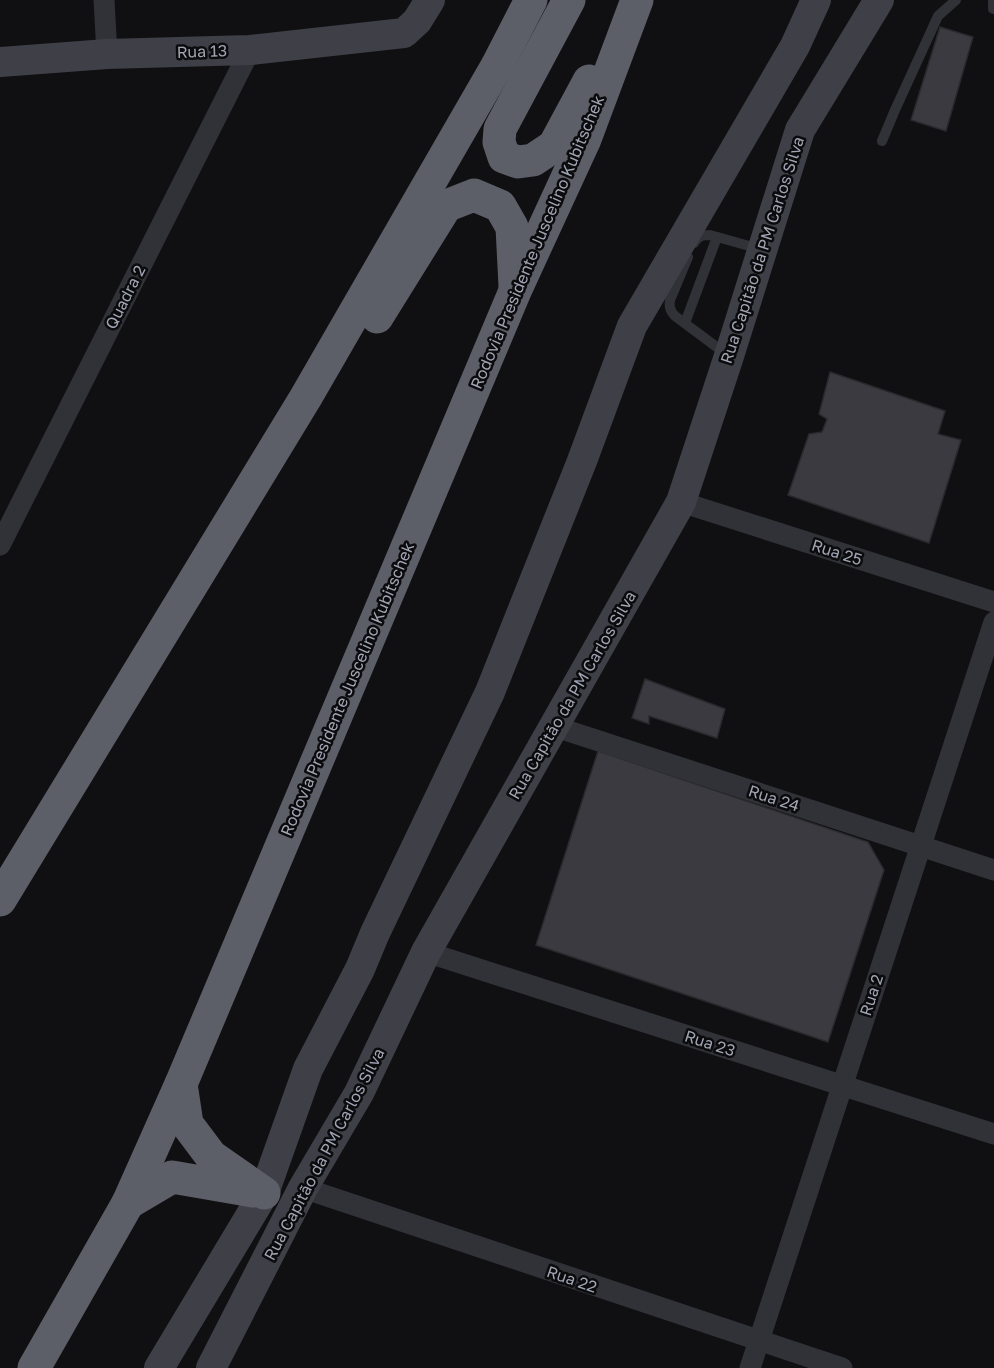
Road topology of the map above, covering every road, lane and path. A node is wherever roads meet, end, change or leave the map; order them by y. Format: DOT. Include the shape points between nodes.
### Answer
graph roads {
  1 [pos="104,0"];
  2 [pos="430,0"];
  3 [pos="531,0"];
  4 [pos="569,0"];
  5 [pos="636,0"];
  6 [pos="816,0"];
  7 [pos="879,0"];
  8 [pos="956,0"];
  9 [pos="993,0"];
  10 [pos="994,9"];
  11 [pos="250,50"];
  12 [pos="107,54"];
  13 [pos="0,62"];
  14 [pos="882,141"];
  15 [pos="717,237"];
  16 [pos="763,250"];
  17 [pos="515,291"];
  18 [pos="685,323"];
  19 [pos="729,356"];
  20 [pos="306,398"];
  21 [pos="681,502"];
  22 [pos="0,544"];
  23 [pos="994,602"];
  24 [pos="994,622"];
  25 [pos="553,726"];
  26 [pos="921,846"];
  27 [pos="994,870"];
  28 [pos="0,900"];
  29 [pos="426,952"];
  30 [pos="181,1083"];
  31 [pos="842,1085"];
  32 [pos="994,1134"];
  33 [pos="303,1188"];
  34 [pos="264,1193"];
  35 [pos="128,1203"];
  36 [pos="758,1341"];
  37 [pos="34,1368"];
  38 [pos="159,1368"];
  39 [pos="211,1368"];
  40 [pos="750,1368"];
  41 [pos="842,1368"];
  1 -- 12 [label="street"];
  2 -- 11 [label="main road, Rua 13" via="404,33"];
  3 -- 20 [label="highway"];
  4 -- 5 [label="highway" via="500,129 504,157 518,162 533,160 554,146"];
  5 -- 17 [label="highway, Rodovia Presidente Juscelino Kubitschek" via="585,139"];
  6 -- 34 [label="main road" via="795,46 633,326 490,692 360,969 308,1069"];
  7 -- 16 [label="main road, Rua Capitão da PM Carlos Silva" via="800,130"];
  8 -- 14 [label="lane" via="938,16"];
  9 -- 10 [label="lane"];
  11 -- 12 [label="main road, Rua 13"];
  11 -- 22 [label="street, Quadra 2"];
  12 -- 13 [label="main road, Rua 13"];
  15 -- 16 [label="lane"];
  15 -- 18 [label="lane"];
  15 -- 18 [label="lane" via="697,237 670,300 670,312"];
  16 -- 19 [label="main road, Rua Capitão da PM Carlos Silva"];
  17 -- 20 [label="highway" via="512,226 500,206 474,195 446,206 359,346"];
  17 -- 30 [label="highway, Rodovia Presidente Juscelino Kubitschek"];
  18 -- 19 [label="lane"];
  19 -- 21 [label="main road, Rua Capitão da PM Carlos Silva"];
  20 -- 28 [label="highway"];
  21 -- 23 [label="street, Rua 25"];
  21 -- 25 [label="main road, Rua Capitão da PM Carlos Silva"];
  24 -- 26 [label="street, Rua 2"];
  25 -- 26 [label="street, Rua 24"];
  25 -- 29 [label="main road, Rua Capitão da PM Carlos Silva"];
  26 -- 27 [label="street, Rua 24"];
  26 -- 31 [label="street, Rua 2"];
  29 -- 31 [label="street, Rua 23"];
  29 -- 33 [label="main road, Rua Capitão da PM Carlos Silva" via="359,1093"];
  30 -- 34 [label="highway" via="187,1124 211,1156"];
  30 -- 35 [label="highway, Rodovia Presidente Juscelino Kubitschek"];
  31 -- 32 [label="street, Rua 23"];
  31 -- 36 [label="street, Rua 2"];
  33 -- 36 [label="street, Rua 22"];
  33 -- 39 [label="main road, Rua Capitão da PM Carlos Silva"];
  34 -- 35 [label="highway" via="172,1177"];
  34 -- 38 [label="main road"];
  35 -- 37 [label="highway, Rodovia Presidente Juscelino Kubitschek"];
  36 -- 40 [label="street, Rua 2"];
  36 -- 41 [label="street, Rua 22"];
}
